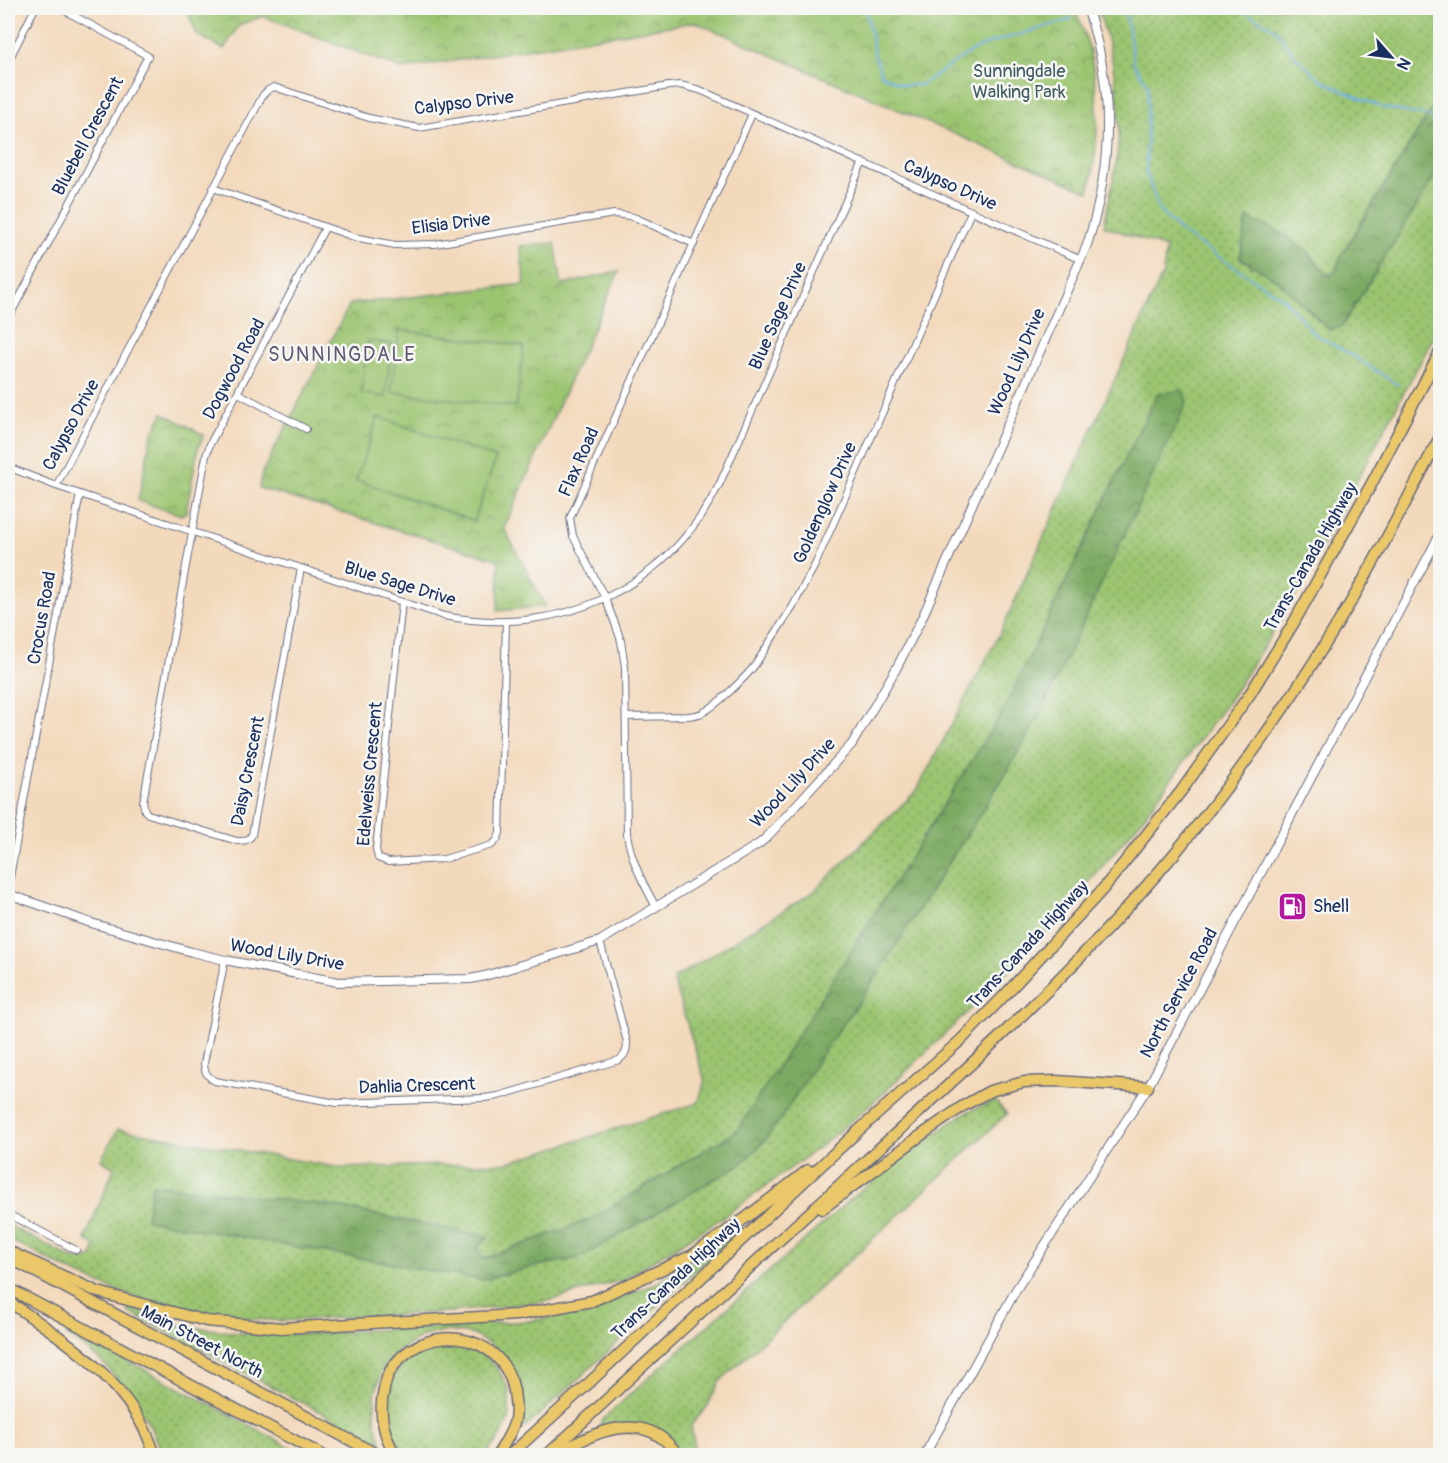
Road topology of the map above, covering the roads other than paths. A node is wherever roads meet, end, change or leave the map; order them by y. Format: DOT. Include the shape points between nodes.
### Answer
graph roads {
  1 [pos="35,8"];
  2 [pos="60,8"];
  3 [pos="1087,8"];
  4 [pos="8,62"];
  5 [pos="752,114"];
  6 [pos="863,162"];
  7 [pos="213,188"];
  8 [pos="971,212"];
  9 [pos="325,228"];
  10 [pos="694,244"];
  11 [pos="1081,260"];
  12 [pos="8,319"];
  13 [pos="1440,352"];
  14 [pos="238,393"];
  15 [pos="306,429"];
  16 [pos="1440,437"];
  17 [pos="8,467"];
  18 [pos="56,486"];
  19 [pos="80,494"];
  20 [pos="192,532"];
  21 [pos="1440,534"];
  22 [pos="301,568"];
  23 [pos="605,598"];
  24 [pos="402,602"];
  25 [pos="506,622"];
  26 [pos="626,717"];
  27 [pos="8,888"];
  28 [pos="8,894"];
  29 [pos="656,907"];
  30 [pos="600,941"];
  31 [pos="225,960"];
  32 [pos="1148,1086"];
  33 [pos="858,1131"];
  34 [pos="8,1214"];
  35 [pos="774,1245"];
  36 [pos="76,1250"];
  37 [pos="8,1251"];
  38 [pos="8,1257"];
  39 [pos="8,1288"];
  40 [pos="8,1301"];
  41 [pos="926,1452"];
  42 [pos="155,1455"];
  43 [pos="324,1455"];
  44 [pos="380,1455"];
  45 [pos="396,1455"];
  46 [pos="497,1455"];
  47 [pos="509,1455"];
  48 [pos="546,1455"];
  49 [pos="554,1455"];
  50 [pos="679,1455"];
  51 [pos="940,1455"];
  1 -- 4 [label="street"];
  2 -- 12 [label="street, Bluebell Crescent" via="148,56"];
  3 -- 11 [label="street, Wood Lily Drive" via="1102,61 1107,144 1097,212"];
  5 -- 6 [label="street, Calypso Drive"];
  5 -- 7 [label="street, Calypso Drive" via="680,85 419,128 369,118 274,87 263,94"];
  5 -- 10 [label="street, Flax Road"];
  6 -- 8 [label="street, Calypso Drive"];
  6 -- 23 [label="street, Blue Sage Drive" via="711,501 665,557"];
  7 -- 9 [label="street, Elisia Drive"];
  7 -- 18 [label="street, Calypso Drive"];
  8 -- 11 [label="street, Calypso Drive"];
  8 -- 26 [label="street, Goldenglow Drive" via="815,565 755,665 711,708 697,715"];
  9 -- 10 [label="street, Elisia Drive" via="382,243 422,245 621,214"];
  9 -- 14 [label="street, Dogwood Road"];
  10 -- 23 [label="street, Flax Road" via="570,518 573,536"];
  11 -- 29 [label="street, Wood Lily Drive" via="922,618 857,736 759,844"];
  13 -- 33 [label="main road, Trans-Canada Highway" via="1293,624 1250,694 1182,790 1103,889 1004,996 961,1040"];
  14 -- 15 [label="street"];
  14 -- 20 [label="street, Dogwood Road" via="208,450"];
  16 -- 35 [label="main road" via="1352,600 1312,664 1177,850 1079,958 980,1057"];
  17 -- 18 [label="street, Blue Sage Drive"];
  18 -- 19 [label="street, Blue Sage Drive"];
  19 -- 20 [label="street, Blue Sage Drive"];
  19 -- 27 [label="street, Crocus Road"];
  20 -- 22 [label="street, Blue Sage Drive"];
  20 -- 22 [label="street, Daisy Crescent" via="143,802 145,811 153,816 237,841 249,840 252,835"];
  21 -- 32 [label="street, North Service Road"];
  22 -- 24 [label="street, Blue Sage Drive"];
  23 -- 25 [label="street, Blue Sage Drive" via="557,615"];
  23 -- 26 [label="street, Flax Road" via="623,654"];
  24 -- 25 [label="street, Blue Sage Drive" via="459,618"];
  24 -- 25 [label="street, Edelweiss Crescent" via="376,849 378,858 388,862 444,859 492,845 497,840"];
  26 -- 29 [label="street, Flax Road" via="629,848"];
  28 -- 31 [label="street, Wood Lily Drive" via="91,923"];
  29 -- 30 [label="street, Wood Lily Drive"];
  30 -- 31 [label="street, Wood Lily Drive" via="470,979 344,982"];
  30 -- 31 [label="street, Dahlia Crescent" via="627,1042 626,1053 619,1060 484,1098 337,1103 215,1081 206,1074 204,1063"];
  32 -- 35 [label="main road" via="1024,1082 990,1091 920,1136"];
  32 -- 41 [label="street, North Service Road" via="1017,1288"];
  33 -- 37 [label="main road" via="691,1256 592,1301 517,1315 281,1328 206,1321 98,1292"];
  33 -- 47 [label="main road, Trans-Canada Highway"];
  34 -- 36 [label="street"];
  35 -- 48 [label="main road"];
  38 -- 44 [label="main road, Main Street North"];
  39 -- 43 [label="main road"];
  40 -- 42 [label="main road" via="97,1367 128,1400"];
  41 -- 51 [label="street"];
  45 -- 46 [label="main road" via="382,1420 381,1403 388,1374 401,1357 423,1342 445,1337 483,1346 500,1360 512,1380 515,1419"];
  49 -- 50 [label="main road" via="588,1436 628,1427 657,1434"];
}
